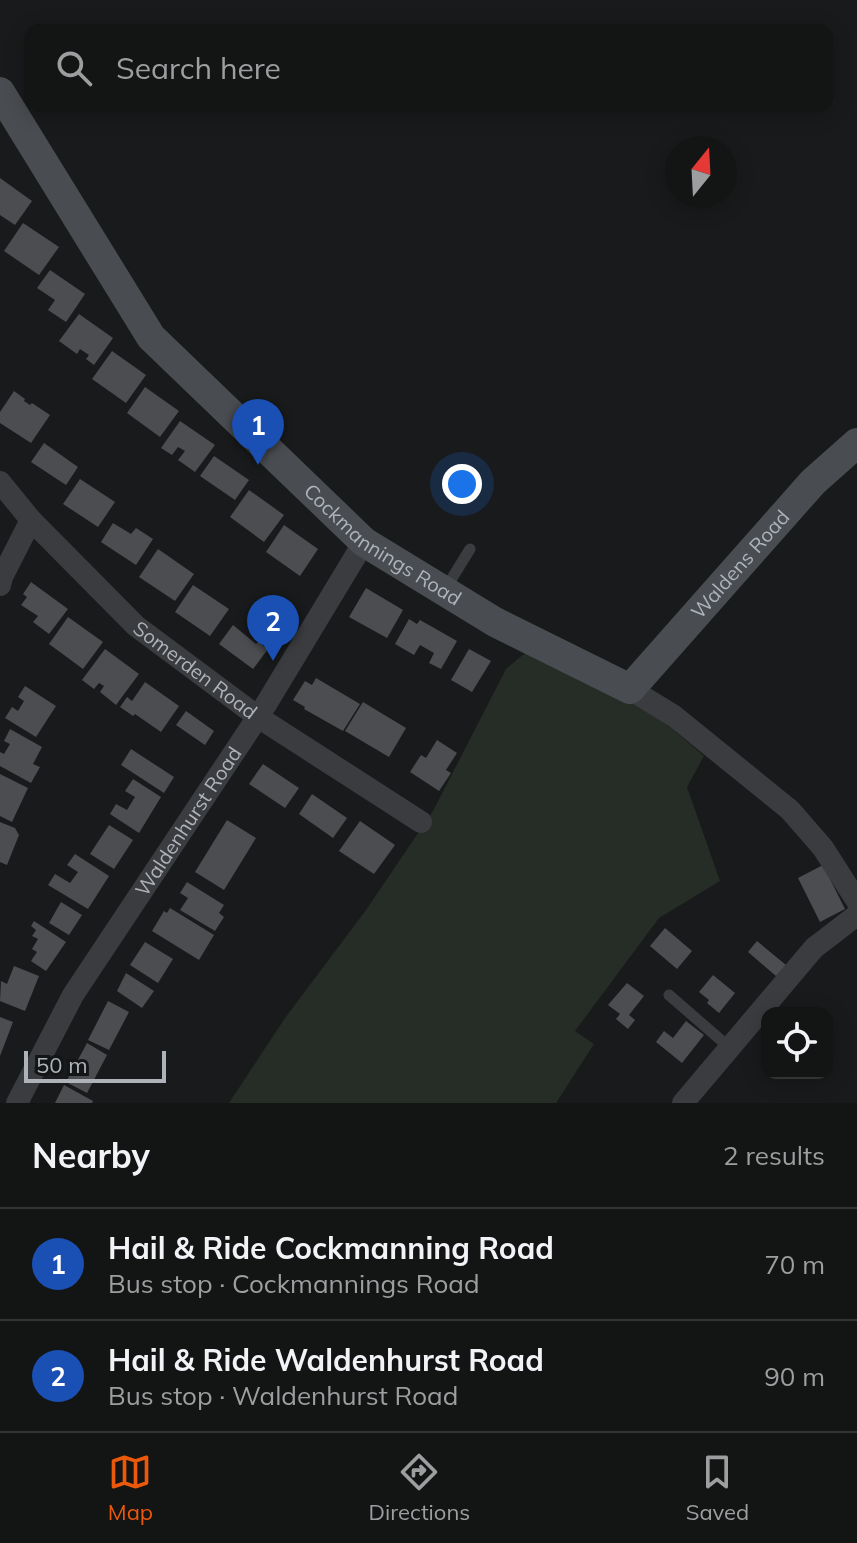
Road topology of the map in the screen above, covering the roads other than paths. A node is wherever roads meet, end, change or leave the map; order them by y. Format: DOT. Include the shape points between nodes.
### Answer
graph roads {
  1 [pos="0,92"];
  2 [pos="857,443"];
  3 [pos="0,482"];
  4 [pos="31,520"];
  5 [pos="364,542"];
  6 [pos="470,549"];
  7 [pos="0,585"];
  8 [pos="444,592"];
  9 [pos="630,689"];
  10 [pos="258,717"];
  11 [pos="421,822"];
  12 [pos="857,901"];
  13 [pos="857,915"];
  14 [pos="669,995"];
  15 [pos="730,1048"];
  16 [pos="17,1103"];
  17 [pos="683,1103"];
  1 -- 5 [label="street, Cockmannings Road" via="151,337"];
  2 -- 9 [label="street, Waldens Road" via="813,482"];
  3 -- 4 [label="street, Somerden Road"];
  4 -- 7 [label="street"];
  4 -- 10 [label="street, Somerden Road" via="136,626"];
  5 -- 8 [label="street, Cockmannings Road"];
  5 -- 10 [label="street, Waldenhurst Road"];
  6 -- 8 [label="lane"];
  8 -- 9 [label="street, Cockmannings Road"];
  9 -- 12 [label="street, Cockmannings Road" via="674,716 790,810 823,848"];
  10 -- 11 [label="street, Somerden Road"];
  10 -- 16 [label="street, Waldenhurst Road" via="73,995"];
  13 -- 15 [label="street" via="814,948"];
  14 -- 15 [label="lane"];
  15 -- 17 [label="street"];
}
